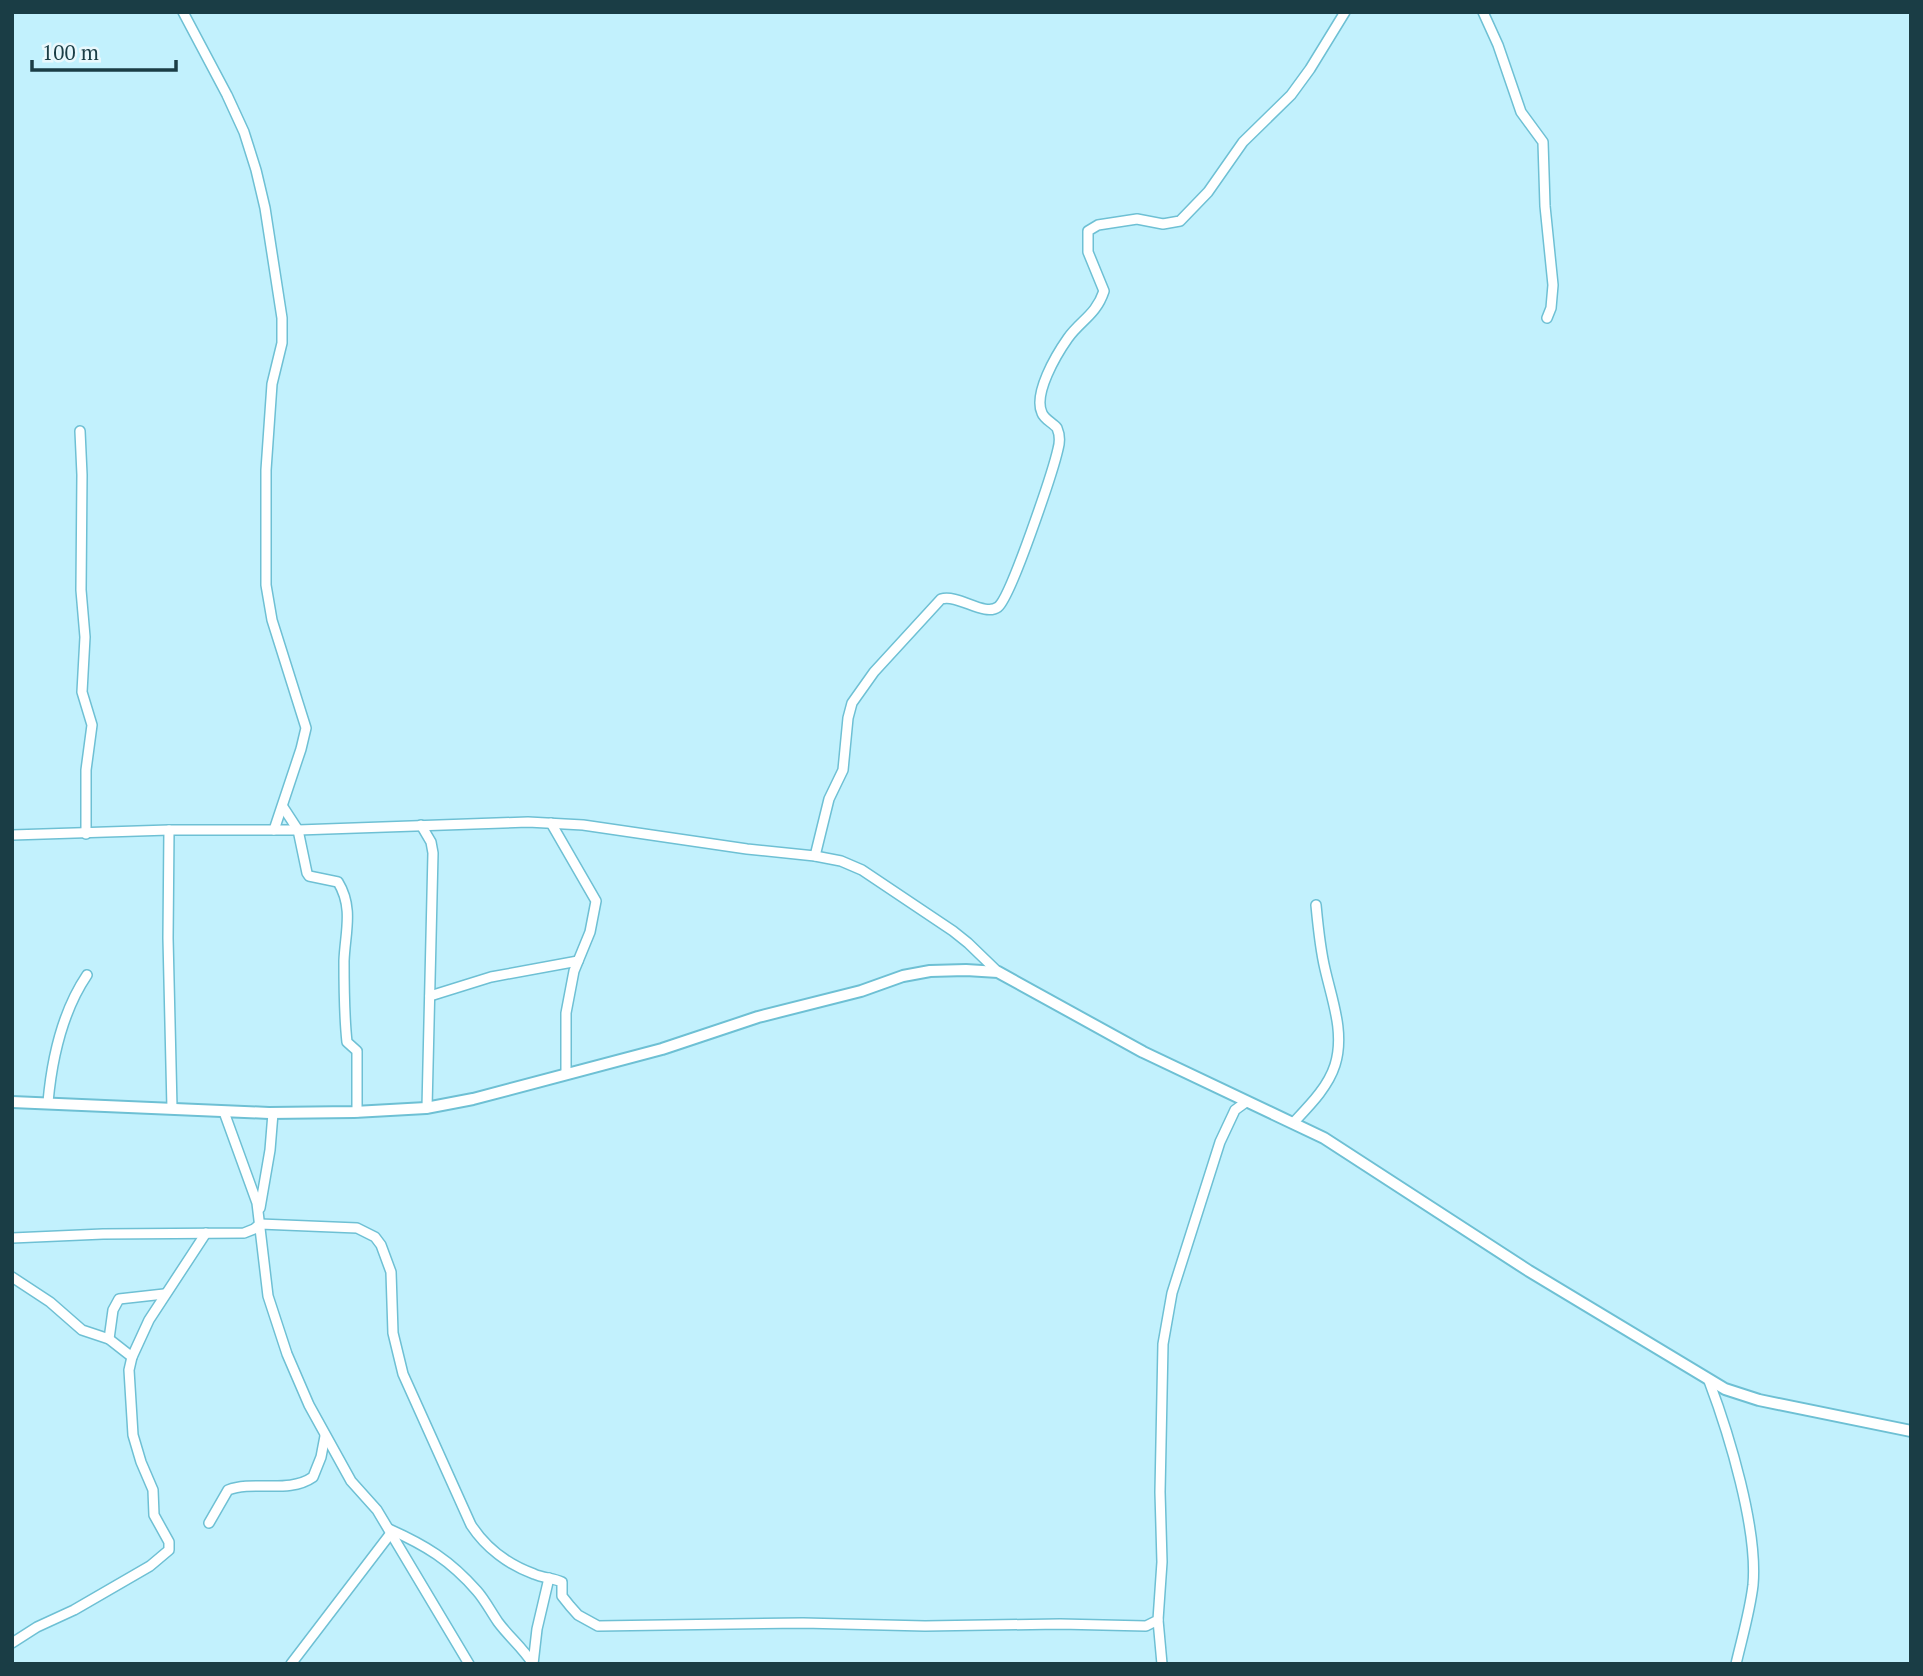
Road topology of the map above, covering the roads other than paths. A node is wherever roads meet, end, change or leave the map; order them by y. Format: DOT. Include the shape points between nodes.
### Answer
graph roads {
  1 [pos="183,12"];
  2 [pos="1345,12"];
  3 [pos="1483,12"];
  4 [pos="1547,318"];
  5 [pos="80,431"];
  6 [pos="283,807"];
  7 [pos="551,823"];
  8 [pos="421,825"];
  9 [pos="169,830"];
  10 [pos="274,830"];
  11 [pos="298,830"];
  12 [pos="86,834"];
  13 [pos="12,835"];
  14 [pos="815,856"];
  15 [pos="1316,905"];
  16 [pos="578,961"];
  17 [pos="998,972"];
  18 [pos="87,975"];
  19 [pos="430,996"];
  20 [pos="566,1073"];
  21 [pos="12,1102"];
  22 [pos="48,1102"];
  23 [pos="1246,1102"];
  24 [pos="172,1108"];
  25 [pos="427,1108"];
  26 [pos="224,1112"];
  27 [pos="357,1112"];
  28 [pos="273,1113"];
  29 [pos="1294,1122"];
  30 [pos="259,1212"];
  31 [pos="260,1224"];
  32 [pos="206,1233"];
  33 [pos="12,1238"];
  34 [pos="12,1278"];
  35 [pos="164,1294"];
  36 [pos="109,1339"];
  37 [pos="132,1357"];
  38 [pos="1709,1381"];
  39 [pos="1911,1431"];
  40 [pos="325,1436"];
  41 [pos="209,1522"];
  42 [pos="389,1531"];
  43 [pos="549,1578"];
  44 [pos="1158,1620"];
  45 [pos="12,1643"];
  46 [pos="291,1664"];
  47 [pos="469,1664"];
  48 [pos="533,1664"];
  49 [pos="1162,1664"];
  50 [pos="1736,1664"];
  1 -- 6 [label="street" via="227,94 257,170 282,317 282,343 272,384 266,585 272,620 306,727"];
  2 -- 14 [label="street" via="1291,95 1243,142 1208,192 1180,221 1163,224 1137,219 1098,225 1088,232 1088,252 1104,291 1094,312 1068,338 1041,388 1041,412 1057,428 1059,446 1009,590 999,606 988,610 941,599 861,688 852,703 843,770 829,799"];
  3 -- 4 [label="street" via="1521,111 1543,142 1552,285"];
  5 -- 12 [label="street" via="82,692 92,725 86,770"];
  6 -- 10 [label="street"];
  6 -- 11 [label="street"];
  7 -- 8 [label="street"];
  7 -- 14 [label="street"];
  7 -- 16 [label="street" via="596,901"];
  8 -- 11 [label="street"];
  8 -- 19 [label="street" via="433,853"];
  9 -- 10 [label="street"];
  9 -- 12 [label="street"];
  9 -- 24 [label="street"];
  10 -- 11 [label="street"];
  11 -- 27 [label="street" via="307,873 338,881 348,910 344,1016 347,1042 357,1051"];
  12 -- 13 [label="street"];
  14 -- 17 [label="street" via="862,870 953,931"];
  15 -- 29 [label="street" via="1339,1049 1324,1085"];
  16 -- 19 [label="street" via="491,977"];
  16 -- 20 [label="street" via="566,1013"];
  17 -- 20 [label="street" via="930,971 903,976"];
  17 -- 23 [label="street" via="1143,1052"];
  18 -- 22 [label="street" via="62,1025"];
  19 -- 25 [label="street"];
  20 -- 25 [label="street"];
  21 -- 22 [label="street"];
  22 -- 24 [label="street"];
  23 -- 29 [label="street"];
  23 -- 44 [label="street" via="1235,1110 1222,1135 1171,1293 1163,1344"];
  24 -- 26 [label="street"];
  25 -- 27 [label="street"];
  26 -- 28 [label="street"];
  26 -- 30 [label="street"];
  27 -- 28 [label="street"];
  28 -- 30 [label="street"];
  29 -- 38 [label="street"];
  30 -- 31 [label="street"];
  31 -- 32 [label="street" via="249,1232"];
  31 -- 40 [label="street" via="268,1296 292,1366"];
  31 -- 43 [label="street" via="357,1228 375,1237 391,1272 393,1334 403,1374 471,1525 495,1553 532,1574"];
  32 -- 33 [label="street"];
  32 -- 35 [label="street"];
  34 -- 36 [label="street" via="82,1330"];
  35 -- 36 [label="street" via="119,1299"];
  35 -- 37 [label="street"];
  36 -- 37 [label="street"];
  37 -- 45 [label="street" via="129,1384 134,1435 153,1490 154,1515 169,1550 150,1566"];
  38 -- 39 [label="street" via="1744,1397"];
  38 -- 50 [label="street" via="1735,1467 1753,1552 1753,1584"];
  40 -- 41 [label="street" via="313,1477 300,1484 228,1490"];
  40 -- 42 [label="street" via="351,1481"];
  42 -- 46 [label="street"];
  42 -- 47 [label="street"];
  42 -- 48 [label="street" via="426,1546 462,1576"];
  43 -- 44 [label="street" via="562,1582 562,1596 570,1606 598,1626 1146,1626"];
  43 -- 48 [label="street"];
  44 -- 49 [label="street"];
}
